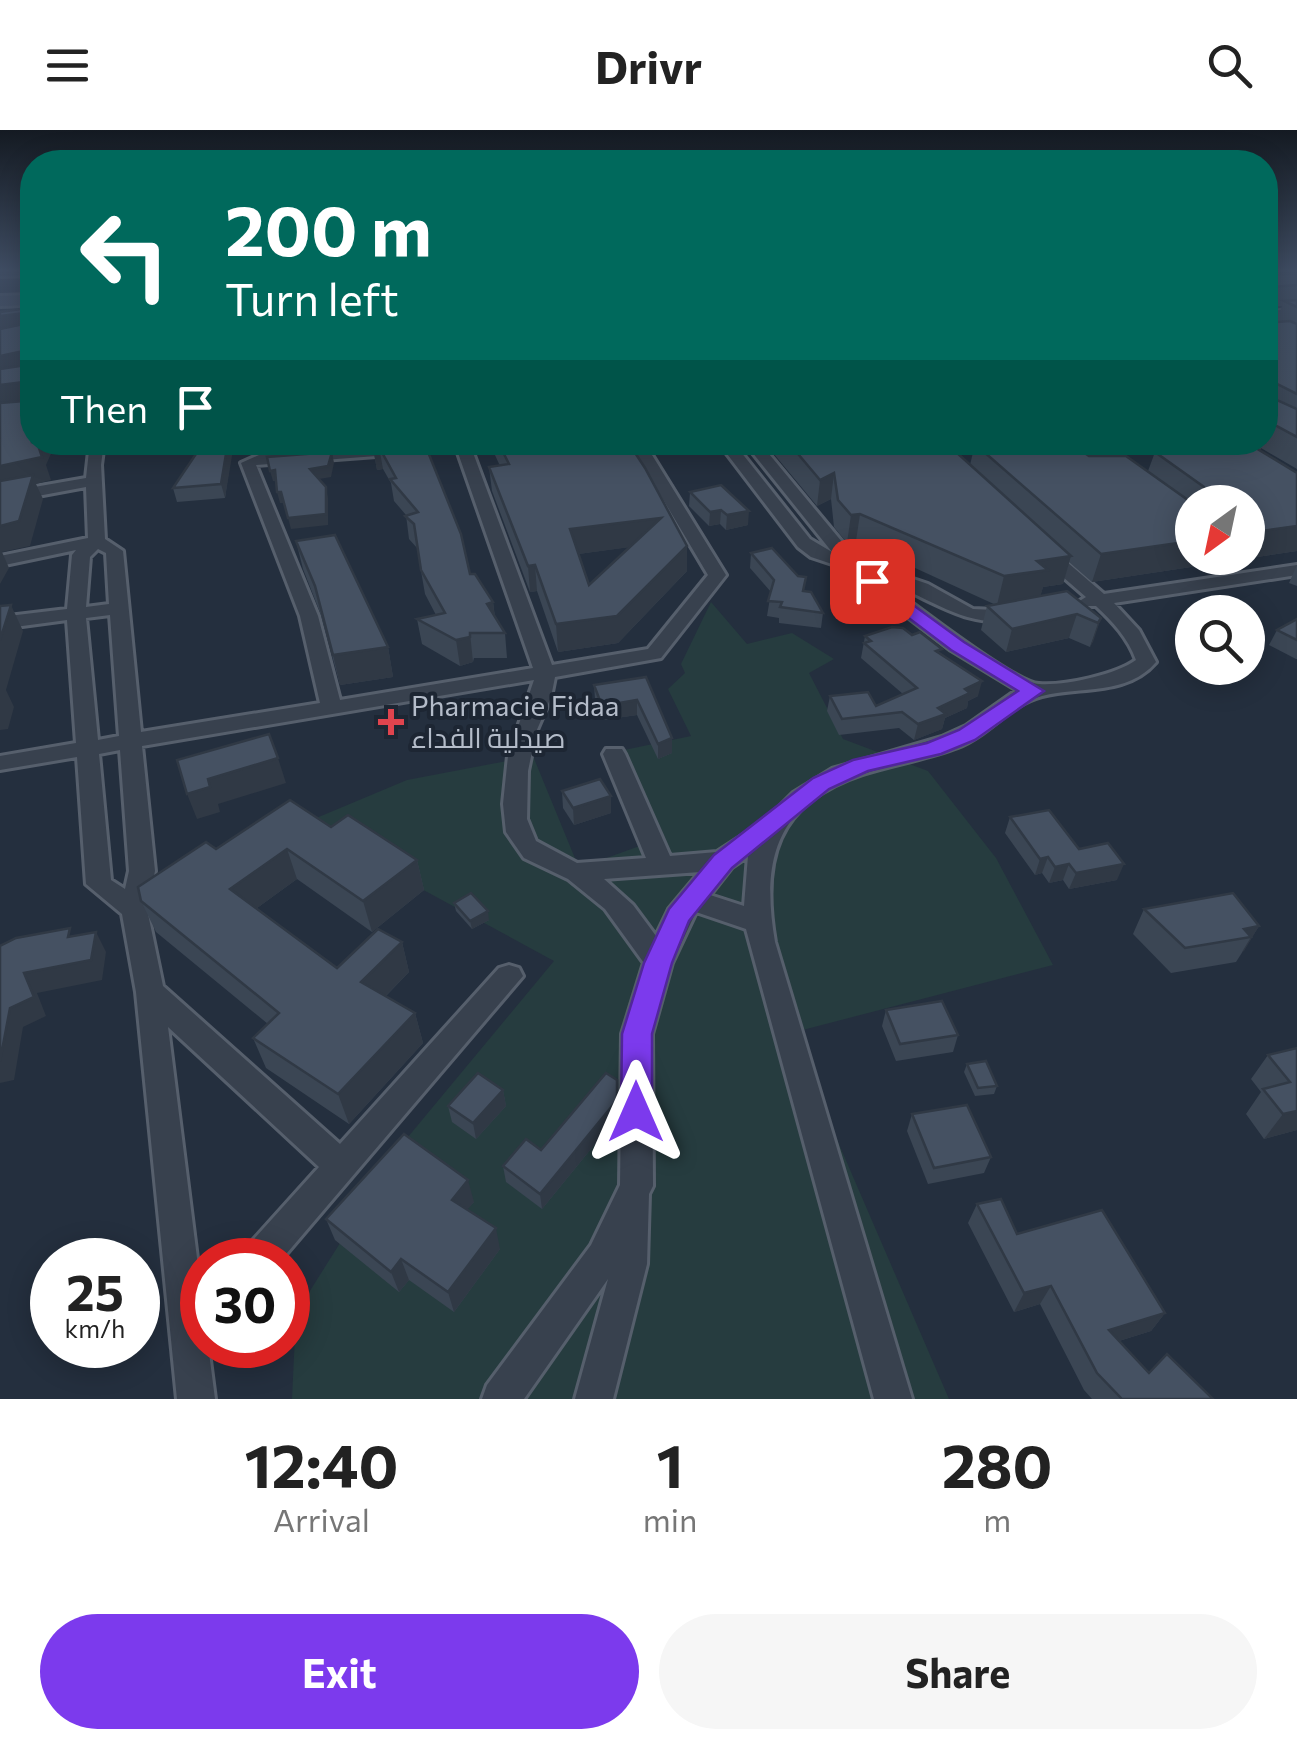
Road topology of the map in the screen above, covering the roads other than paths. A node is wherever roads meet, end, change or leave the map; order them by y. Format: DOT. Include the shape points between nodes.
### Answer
graph roads {
  1 [pos="96,455"];
  2 [pos="313,455"];
  3 [pos="466,455"];
  4 [pos="644,455"];
  5 [pos="736,455"];
  6 [pos="762,455"];
  7 [pos="1093,455"];
  8 [pos="1131,478"];
  9 [pos="95,481"];
  10 [pos="0,498"];
  11 [pos="1031,539"];
  12 [pos="97,541"];
  13 [pos="0,561"];
  14 [pos="852,566"];
  15 [pos="1297,570"];
  16 [pos="1264,575"];
  17 [pos="1265,575"];
  18 [pos="1098,601"];
  19 [pos="1060,607"];
  20 [pos="121,608"];
  21 [pos="76,613"];
  22 [pos="1023,613"];
  23 [pos="0,623"];
  24 [pos="545,674"];
  25 [pos="1033,691"];
  26 [pos="331,708"];
  27 [pos="130,740"];
  28 [pos="89,750"];
  29 [pos="614,754"];
  30 [pos="0,763"];
  31 [pos="776,822"];
  32 [pos="723,861"];
  33 [pos="662,865"];
  34 [pos="577,872"];
  35 [pos="689,901"];
  36 [pos="134,908"];
  37 [pos="760,924"];
  38 [pos="658,963"];
  39 [pos="510,976"];
  40 [pos="150,992"];
  41 [pos="341,1166"];
  42 [pos="636,1186"];
  43 [pos="183,1238"];
  44 [pos="277,1238"];
  45 [pos="196,1368"];
  46 [pos="196,1399"];
  47 [pos="501,1399"];
  48 [pos="594,1399"];
  49 [pos="894,1399"];
  1 -- 9 [label="street"];
  2 -- 26 [label="street" via="248,463 308,616"];
  3 -- 24 [label="street"];
  4 -- 24 [label="street" via="716,580 654,654"];
  5 -- 14 [label="street" via="810,548"];
  6 -- 14 [label="street"];
  7 -- 8 [label="street"];
  9 -- 10 [label="street"];
  9 -- 12 [label="street"];
  11 -- 18 [label="street"];
  12 -- 13 [label="street"];
  12 -- 20 [label="street" via="114,551"];
  12 -- 21 [label="street" via="82,555"];
  14 -- 22 [label="street" via="922,588 967,614"];
  14 -- 25 [label="street" via="958,646"];
  15 -- 17 [label="street"];
  16 -- 18 [label="street"];
  18 -- 19 [label="street"];
  18 -- 25 [label="street" via="1145,651 1146,662 1121,680"];
  20 -- 21 [label="street"];
  20 -- 27 [label="street"];
  21 -- 23 [label="street"];
  21 -- 28 [label="street"];
  24 -- 26 [label="street"];
  24 -- 34 [label="street" via="545,692 521,747 516,828 537,854"];
  25 -- 31 [label="street" via="967,735 840,774"];
  26 -- 27 [label="street"];
  27 -- 28 [label="street"];
  27 -- 36 [label="street" via="142,871"];
  28 -- 30 [label="street"];
  28 -- 36 [label="street" via="98,884"];
  29 -- 33 [label="street"];
  31 -- 32 [label="street"];
  31 -- 37 [label="street" via="758,862"];
  32 -- 33 [label="street"];
  32 -- 35 [label="street"];
  33 -- 34 [label="street"];
  34 -- 38 [label="street" via="617,901"];
  35 -- 37 [label="street"];
  35 -- 38 [label="street"];
  36 -- 40 [label="street"];
  37 -- 49 [label="street"];
  38 -- 42 [label="street" via="637,1034"];
  39 -- 41 [label="street"];
  40 -- 41 [label="street"];
  40 -- 43 [label="street"];
  41 -- 44 [label="street"];
  42 -- 47 [label="street" via="603,1257"];
  42 -- 48 [label="street" via="630,1264"];
  45 -- 46 [label="street"];
}
